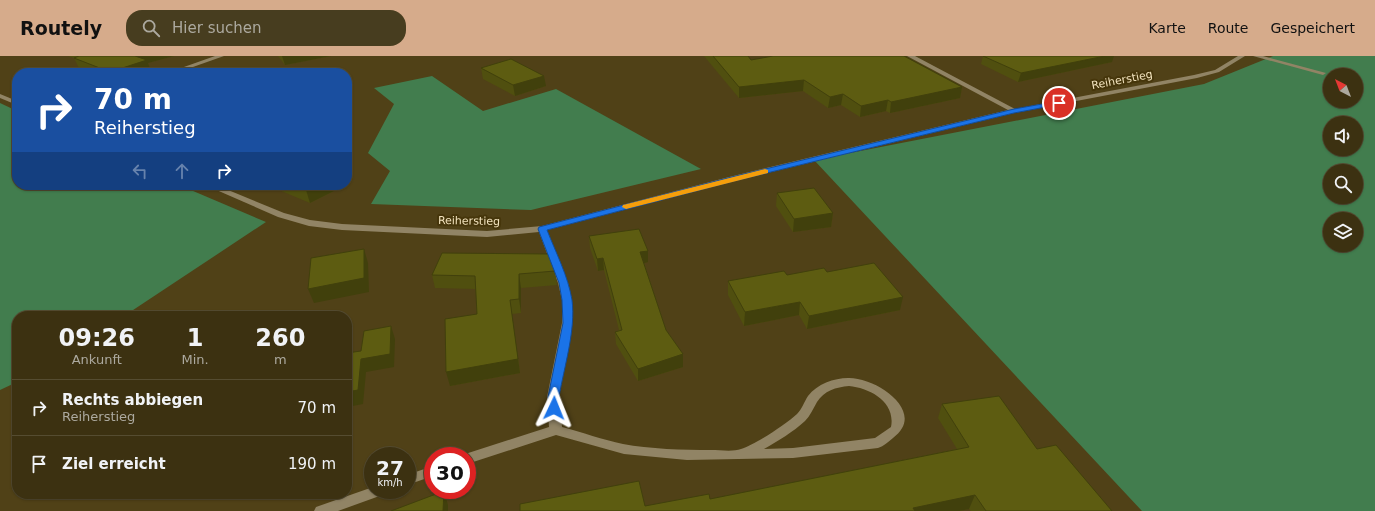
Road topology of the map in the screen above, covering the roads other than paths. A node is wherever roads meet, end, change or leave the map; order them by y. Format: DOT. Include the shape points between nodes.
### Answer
graph roads {
  1 [pos="221,56"];
  2 [pos="910,56"];
  3 [pos="1242,56"];
  4 [pos="1256,56"];
  5 [pos="185,68"];
  6 [pos="1323,73"];
  7 [pos="0,96"];
  8 [pos="12,101"];
  9 [pos="1014,111"];
  10 [pos="221,190"];
  11 [pos="542,229"];
  12 [pos="556,430"];
  13 [pos="742,455"];
  14 [pos="476,456"];
  15 [pos="364,496"];
  16 [pos="321,511"];
  1 -- 5 [label="street"];
  2 -- 9 [label="street"];
  3 -- 9 [label="street, Reiherstieg" via="1217,71 1195,77"];
  4 -- 6 [label="street"];
  7 -- 8 [label="street"];
  9 -- 11 [label="street, Reiherstieg" via="732,179"];
  10 -- 11 [label="street, Reiherstieg" via="309,223 487,234"];
  11 -- 12 [label="street" via="567,300 568,323 553,397"];
  12 -- 13 [label="street" via="624,449 687,455"];
  12 -- 14 [label="street"];
  13 -- 13 [label="street" via="793,453 878,443 897,429 900,418 894,404 882,393 867,385 846,381 828,385 814,396 801,418"];
  15 -- 16 [label="street"];
}
